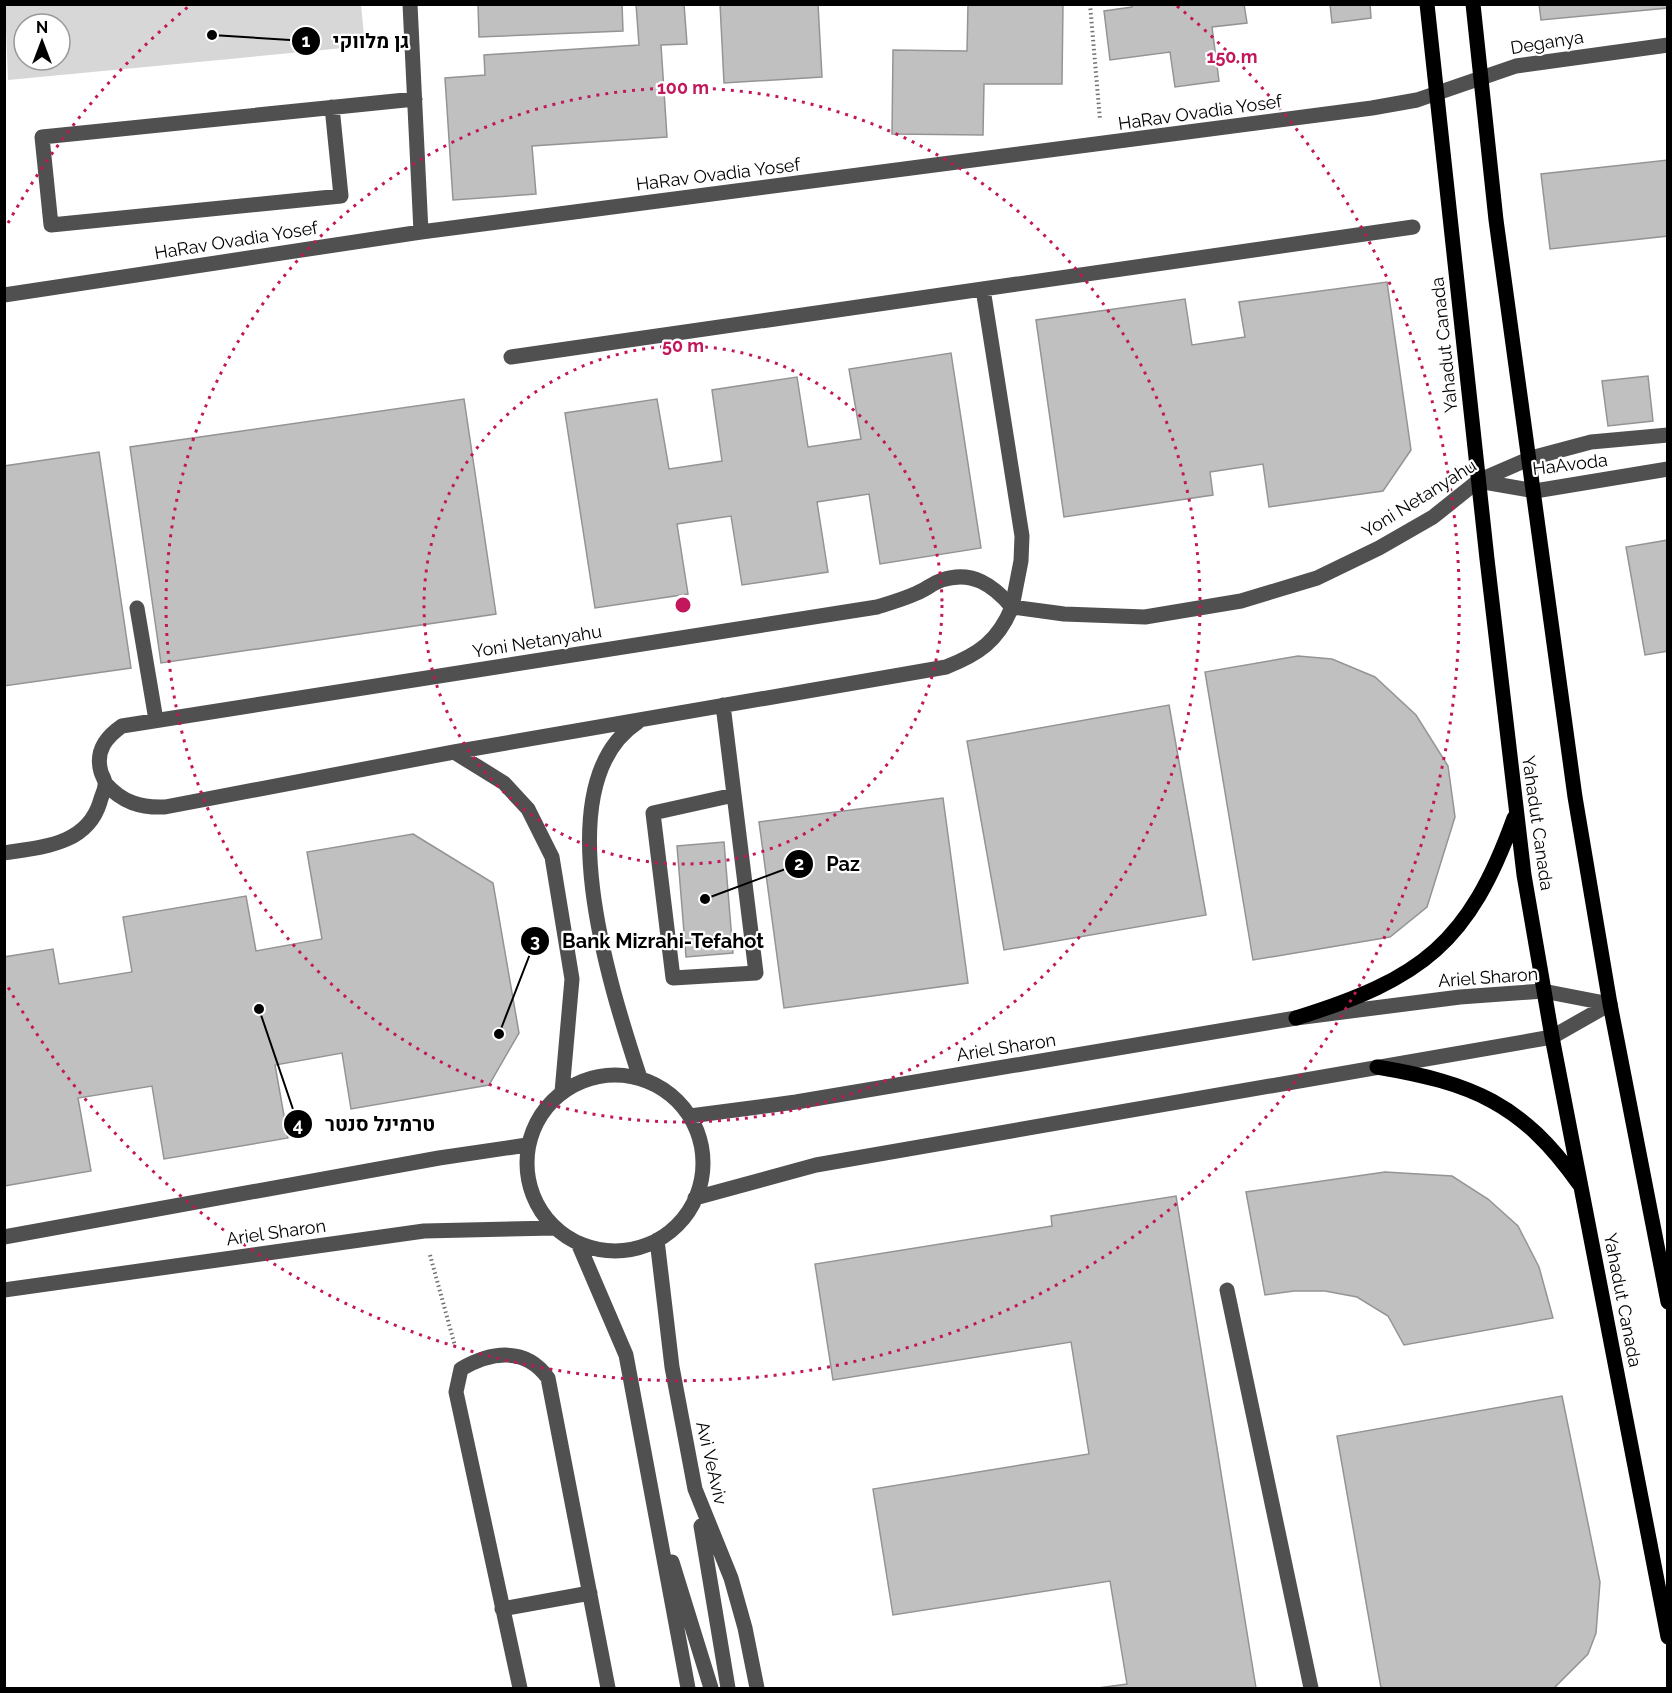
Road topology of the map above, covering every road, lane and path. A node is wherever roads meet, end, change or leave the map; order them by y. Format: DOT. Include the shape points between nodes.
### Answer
graph roads {
  1 [pos="410,4"];
  2 [pos="1090,4"];
  3 [pos="1427,4"];
  4 [pos="1473,4"];
  5 [pos="1668,45"];
  6 [pos="1481,77"];
  7 [pos="1436,94"];
  8 [pos="415,99"];
  9 [pos="332,107"];
  10 [pos="1102,144"];
  11 [pos="1413,227"];
  12 [pos="421,232"];
  13 [pos="983,289"];
  14 [pos="4,295"];
  15 [pos="511,357"];
  16 [pos="1668,435"];
  17 [pos="1530,458"];
  18 [pos="1668,469"];
  19 [pos="1478,481"];
  20 [pos="1535,491"];
  21 [pos="1012,607"];
  22 [pos="137,608"];
  23 [pos="723,705"];
  24 [pos="156,720"];
  25 [pos="641,720"];
  26 [pos="454,752"];
  27 [pos="106,784"];
  28 [pos="734,795"];
  29 [pos="1515,815"];
  30 [pos="7,853"];
  31 [pos="1543,991"];
  32 [pos="1610,1004"];
  33 [pos="1296,1018"];
  34 [pos="1552,1037"];
  35 [pos="1377,1067"];
  36 [pos="640,1078"];
  37 [pos="562,1092"];
  38 [pos="690,1116"];
  39 [pos="527,1145"];
  40 [pos="1582,1189"];
  41 [pos="696,1198"];
  42 [pos="555,1228"];
  43 [pos="424,1231"];
  44 [pos="4,1237"];
  45 [pos="657,1240"];
  46 [pos="578,1243"];
  47 [pos="4,1290"];
  48 [pos="1227,1290"];
  49 [pos="1668,1302"];
  50 [pos="461,1369"];
  51 [pos="648,1482"];
  52 [pos="694,1489"];
  53 [pos="590,1593"];
  54 [pos="502,1609"];
  55 [pos="1668,1637"];
  56 [pos="520,1689"];
  57 [pos="608,1689"];
  58 [pos="688,1689"];
  59 [pos="711,1689"];
  60 [pos="728,1689"];
  61 [pos="757,1689"];
  62 [pos="1311,1689"];
  1 -- 8 [label="street"];
  2 -- 10 [label="path"];
  3 -- 7 [label="main road, Yahadut Canada"];
  4 -- 6 [label="main road"];
  5 -- 6 [label="street, Deganya" via="1549,60"];
  6 -- 7 [label="street, Deganya"];
  6 -- 17 [label="main road" via="1496,220"];
  7 -- 10 [label="street, HaRav Ovadia Yosef" via="1372,108"];
  7 -- 19 [label="main road, Yahadut Canada"];
  8 -- 9 [label="street"];
  8 -- 12 [label="street"];
  9 -- 9 [label="street" via="42,137 51,225 341,196"];
  10 -- 12 [label="street, HaRav Ovadia Yosef"];
  11 -- 13 [label="street"];
  12 -- 14 [label="street, HaRav Ovadia Yosef"];
  13 -- 15 [label="street"];
  13 -- 21 [label="street" via="1022,536"];
  16 -- 17 [label="street, HaAvoda" via="1591,441"];
  17 -- 19 [label="street, Yoni Netanyahu"];
  17 -- 20 [label="main road"];
  18 -- 20 [label="street, HaAvoda"];
  19 -- 20 [label="street, HaAvoda"];
  19 -- 21 [label="street, Yoni Netanyahu" via="1433,517 1379,548 1317,578 1241,601 1144,617 1064,614"];
  19 -- 29 [label="main road, Yahadut Canada"];
  20 -- 32 [label="main road" via="1575,797"];
  21 -- 23 [label="street" via="994,639 975,656 946,668"];
  21 -- 24 [label="street, Yoni Netanyahu" via="996,589 981,580 963,577 942,580 877,607"];
  22 -- 24 [label="street"];
  23 -- 25 [label="street"];
  23 -- 28 [label="street"];
  24 -- 27 [label="street, Yoni Netanyahu" via="122,726 110,734 99,757"];
  25 -- 26 [label="street"];
  25 -- 36 [label="street" via="620,736 608,754 598,779 588,829 589,861 611,988"];
  26 -- 27 [label="street" via="165,807 148,808 128,802"];
  26 -- 37 [label="street" via="504,783 528,808 552,857 572,980"];
  27 -- 30 [label="street" via="98,807 72,838"];
  28 -- 28 [label="street" via="653,813 673,978 756,973"];
  29 -- 31 [label="main road, Yahadut Canada"];
  29 -- 33 [label="main road" via="1500,858 1448,940 1393,982 1364,996"];
  31 -- 32 [label="street, Ariel Sharon"];
  31 -- 33 [label="street, Ariel Sharon" via="1460,997"];
  31 -- 34 [label="main road, Yahadut Canada"];
  32 -- 34 [label="street"];
  32 -- 49 [label="main road"];
  33 -- 38 [label="street, Ariel Sharon" via="796,1102"];
  34 -- 35 [label="street"];
  34 -- 40 [label="main road, Yahadut Canada"];
  35 -- 40 [label="main road" via="1457,1084 1503,1106 1555,1150"];
  35 -- 41 [label="street" via="816,1165"];
  36 -- 37 [label="street" via="613,1075 586,1079"];
  36 -- 38 [label="street" via="676,1099"];
  37 -- 39 [label="street" via="538,1119"];
  38 -- 41 [label="street" via="702,1152 703,1170"];
  39 -- 42 [label="street" via="527,1176 536,1204"];
  39 -- 44 [label="street"];
  40 -- 55 [label="main road, Yahadut Canada"];
  41 -- 45 [label="street" via="680,1222"];
  42 -- 43 [label="street, Ariel Sharon"];
  42 -- 46 [label="street"];
  43 -- 47 [label="street, Ariel Sharon"];
  43 -- 50 [label="path"];
  45 -- 46 [label="street" via="632,1249 605,1250"];
  45 -- 52 [label="street, Avi VeAviv" via="672,1367"];
  46 -- 51 [label="street" via="626,1354"];
  48 -- 62 [label="street"];
  50 -- 53 [label="street" via="478,1359 515,1354 538,1364 548,1378"];
  50 -- 54 [label="street" via="456,1392"];
  51 -- 58 [label="street"];
  51 -- 59 [label="street"];
  52 -- 60 [label="street"];
  52 -- 61 [label="street, Avi VeAviv" via="731,1578"];
  53 -- 54 [label="street"];
  53 -- 57 [label="street"];
  54 -- 56 [label="street"];
}
